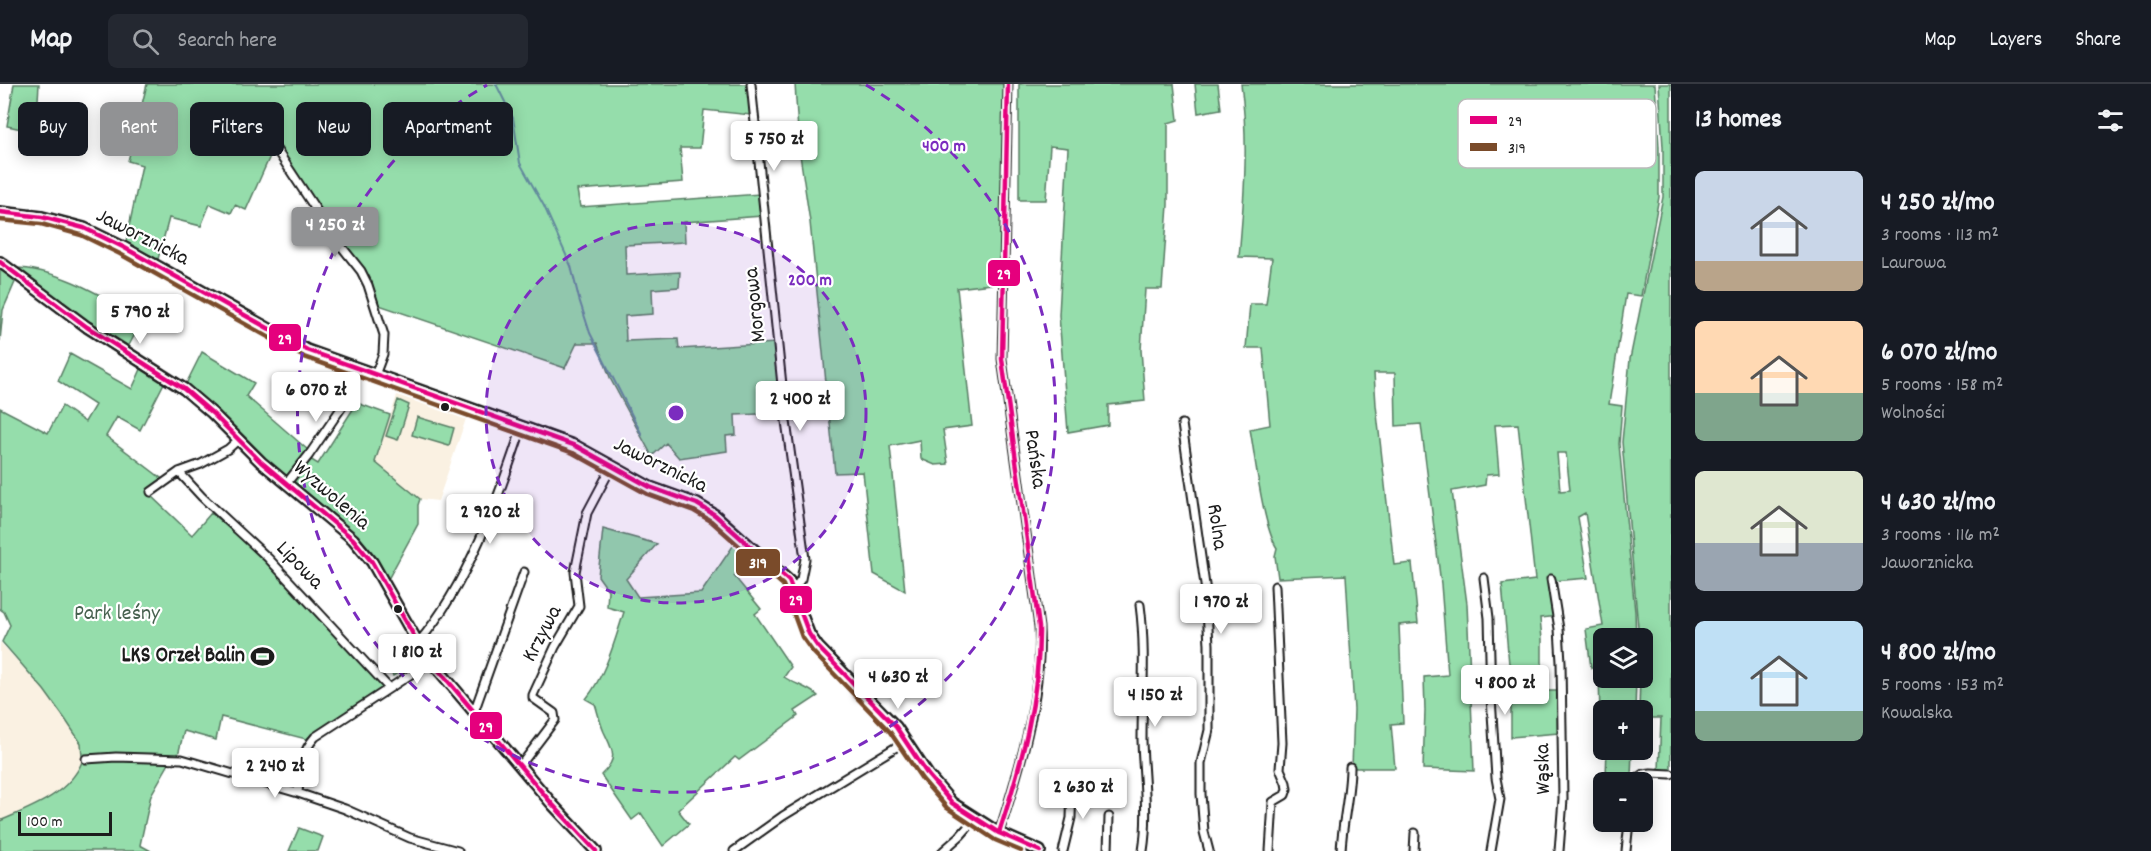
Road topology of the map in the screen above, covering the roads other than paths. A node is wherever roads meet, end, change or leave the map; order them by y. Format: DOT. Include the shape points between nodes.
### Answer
graph roads {
  1 [pos="751,84"];
  2 [pos="1008,84"];
  3 [pos="281,156"];
  4 [pos="0,212"];
  5 [pos="0,262"];
  6 [pos="356,368"];
  7 [pos="375,375"];
  8 [pos="1182,424"];
  9 [pos="522,427"];
  10 [pos="238,440"];
  11 [pos="612,466"];
  12 [pos="179,472"];
  13 [pos="286,484"];
  14 [pos="151,492"];
  15 [pos="524,572"];
  16 [pos="1484,578"];
  17 [pos="1551,579"];
  18 [pos="1275,586"];
  19 [pos="793,590"];
  20 [pos="1140,605"];
  21 [pos="418,643"];
  22 [pos="431,661"];
  23 [pos="389,688"];
  24 [pos="474,712"];
  25 [pos="906,741"];
  26 [pos="86,759"];
  27 [pos="519,766"];
  28 [pos="1350,767"];
  29 [pos="1653,774"];
  30 [pos="1671,774"];
  31 [pos="1072,783"];
  32 [pos="298,793"];
  33 [pos="1109,817"];
  34 [pos="975,819"];
  35 [pos="1628,832"];
  36 [pos="999,833"];
  37 [pos="1415,833"];
  38 [pos="458,851"];
  39 [pos="596,851"];
  40 [pos="734,851"];
  41 [pos="943,851"];
  42 [pos="1040,851"];
  43 [pos="1064,851"];
  44 [pos="1108,851"];
  45 [pos="1143,851"];
  46 [pos="1209,851"];
  47 [pos="1270,851"];
  48 [pos="1341,851"];
  49 [pos="1414,851"];
  50 [pos="1491,851"];
  51 [pos="1559,851"];
  52 [pos="1626,851"];
  1 -- 19 [label="street, Morgowa" via="785,414 805,559 801,579"];
  2 -- 36 [label="street, Pańska" via="1002,359 1040,653 1029,719"];
  3 -- 7 [label="street" via="368,285 384,335"];
  4 -- 6 [label="street, Jaworznicka" via="84,228 291,342"];
  5 -- 10 [label="street, Wyzwolenia" via="87,327 184,389"];
  6 -- 7 [label="street, Jaworznicka"];
  6 -- 13 [label="street" via="344,404"];
  7 -- 9 [label="street, Jaworznicka"];
  8 -- 46 [label="street, Rolna" via="1206,591 1209,730 1202,763 1202,794"];
  9 -- 11 [label="street, Jaworznicka" via="576,446"];
  9 -- 21 [label="street" via="501,491 470,560"];
  10 -- 12 [label="street" via="201,464"];
  10 -- 13 [label="street, Wyzwolenia"];
  11 -- 19 [label="street, Jaworznicka" via="650,488 697,504 715,515 782,573"];
  11 -- 27 [label="street, Krzywa" via="586,513 575,572 579,606 533,695 533,699 554,713 555,720"];
  12 -- 14 [label="street"];
  12 -- 23 [label="street, Lipowa" via="268,558"];
  13 -- 21 [label="street, Wyzwolenia" via="366,554"];
  15 -- 24 [label="street"];
  16 -- 50 [label="street" via="1500,799"];
  17 -- 51 [label="street, Wąska" via="1561,662 1563,800"];
  18 -- 47 [label="street" via="1280,769 1287,789 1285,795 1273,802"];
  19 -- 25 [label="street, Jaworznicka" via="818,647"];
  20 -- 45 [label="street" via="1147,828"];
  21 -- 22 [label="street, Wyzwolenia"];
  22 -- 23 [label="street"];
  22 -- 24 [label="street, Wyzwolenia"];
  23 -- 32 [label="street" via="315,737 302,760"];
  24 -- 27 [label="street, Wyzwolenia"];
  25 -- 34 [label="street, Jaworznicka" via="939,789"];
  25 -- 40 [label="street" via="783,816"];
  26 -- 32 [label="street" via="182,759"];
  27 -- 39 [label="street, Wyzwolenia"];
  28 -- 48 [label="street"];
  29 -- 30 [label="street"];
  31 -- 43 [label="street" via="1071,818"];
  32 -- 38 [label="street" via="410,838"];
  33 -- 44 [label="street"];
  34 -- 36 [label="street, Jaworznicka"];
  34 -- 41 [label="street"];
  35 -- 52 [label="street"];
  36 -- 42 [label="street, Jaworznicka"];
  37 -- 49 [label="street"];
}
